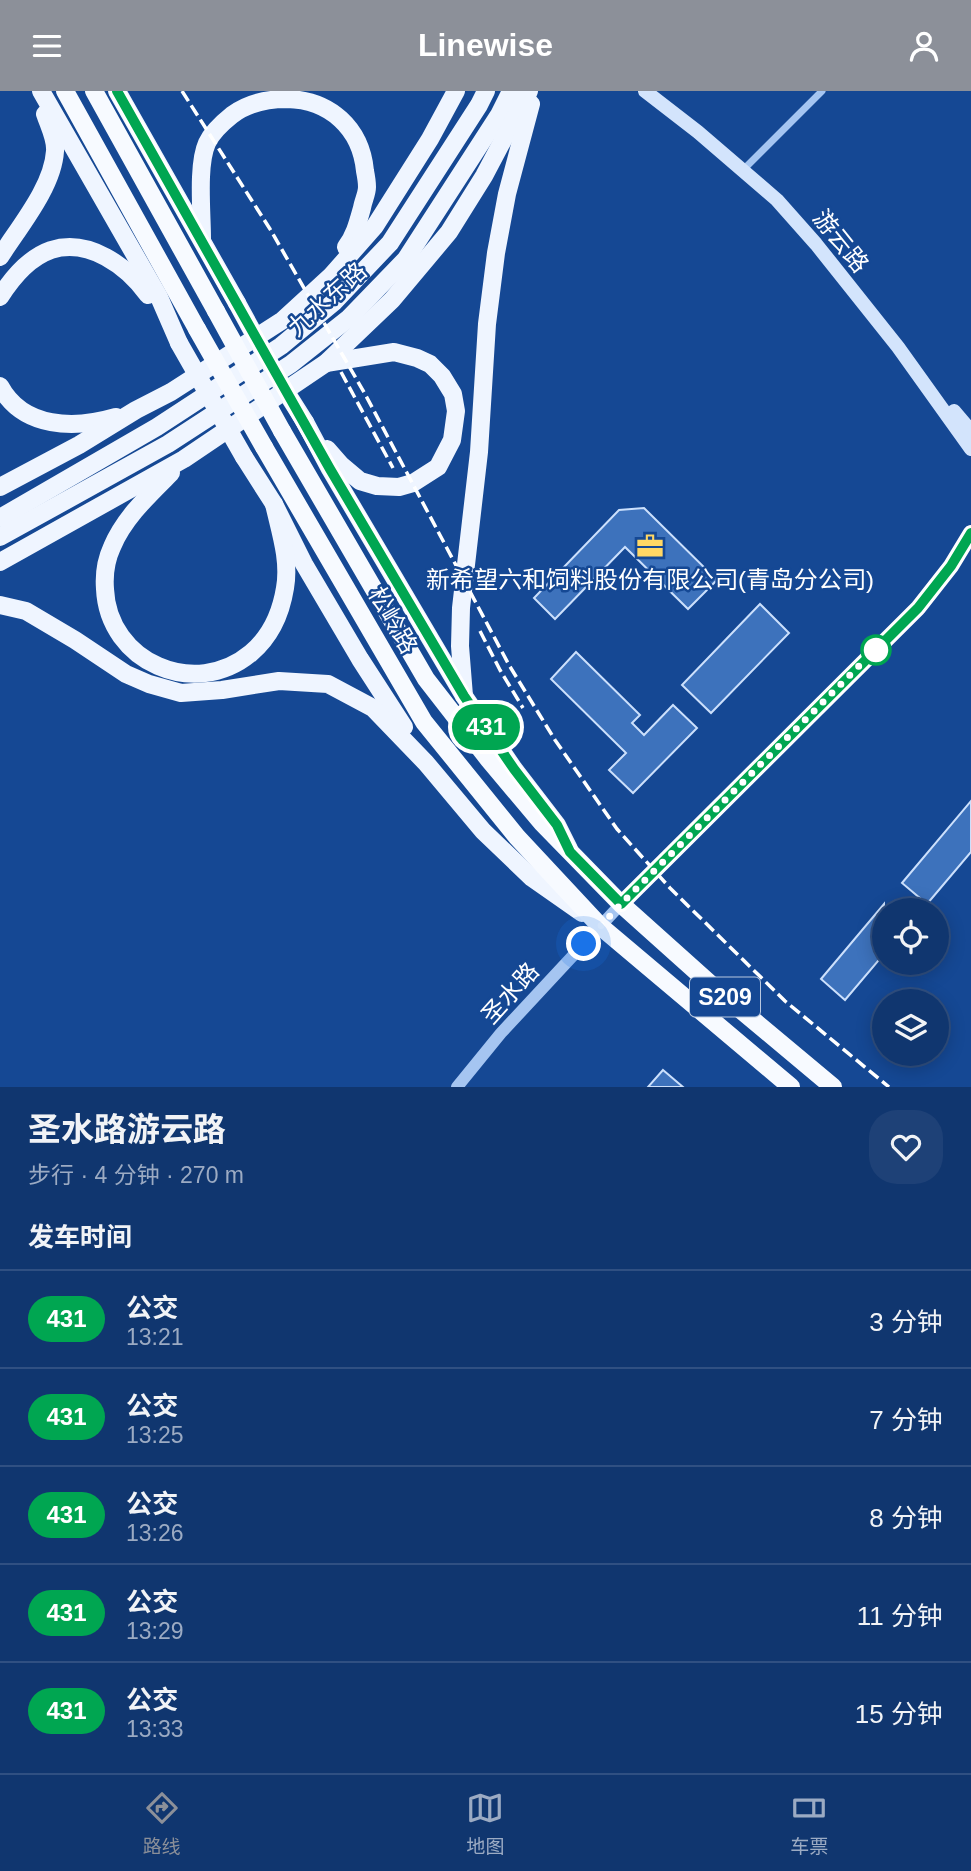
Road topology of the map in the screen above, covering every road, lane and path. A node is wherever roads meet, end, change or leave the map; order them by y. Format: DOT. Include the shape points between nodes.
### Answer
graph roads {
  1 [pos="39,91"];
  2 [pos="65,91"];
  3 [pos="94,91"];
  4 [pos="117,91"];
  5 [pos="456,91"];
  6 [pos="486,91"];
  7 [pos="511,91"];
  8 [pos="529,91"];
  9 [pos="535,91"];
  10 [pos="646,91"];
  11 [pos="660,91"];
  12 [pos="822,91"];
  13 [pos="746,168"];
  14 [pos="202,239"];
  15 [pos="0,257"];
  16 [pos="319,288"];
  17 [pos="0,297"];
  18 [pos="169,323"];
  19 [pos="326,363"];
  20 [pos="0,386"];
  21 [pos="136,410"];
  22 [pos="304,422"];
  23 [pos="971,431"];
  24 [pos="971,449"];
  25 [pos="184,459"];
  26 [pos="0,487"];
  27 [pos="274,504"];
  28 [pos="0,518"];
  29 [pos="971,533"];
  30 [pos="0,537"];
  31 [pos="0,562"];
  32 [pos="0,605"];
  33 [pos="464,696"];
  34 [pos="426,763"];
  35 [pos="570,852"];
  36 [pos="621,904"];
  37 [pos="600,926"];
  38 [pos="457,1087"];
  39 [pos="791,1087"];
  40 [pos="833,1087"];
  1 -- 15 [label="main road" via="55,148 52,169"];
  1 -- 18 [label="main road" via="159,297"];
  2 -- 37 [label="highway, 松岭路 / S209, bridge" via="424,722 517,837"];
  3 -- 35 [label="highway, 松岭路 / S209, bridge" via="426,679"];
  4 -- 14 [label="main road"];
  5 -- 16 [label="main road" via="375,226"];
  6 -- 28 [label="main road, 九水东路" via="390,243 334,302 281,346"];
  7 -- 30 [label="main road, 九水东路" via="406,259 349,318 291,364 168,444"];
  8 -- 19 [label="main road" via="449,232 392,300"];
  9 -- 33 [label="main road" via="507,194 487,324 479,452 461,608"];
  10 -- 13 [label="main road, 游云路"];
  11 -- 13 [label="main road, 游云路"];
  12 -- 13 [label="street"];
  13 -- 23 [label="main road, 游云路" via="783,195 823,240"];
  13 -- 24 [label="main road, 游云路" via="816,244"];
  14 -- 16 [label="main road" via="201,163 207,142 220,124 241,108 267,99 309,101 339,117 352,130 364,157 367,187 354,236"];
  14 -- 22 [label="main road, bridge"];
  16 -- 21 [label="main road" via="283,320"];
  17 -- 18 [label="main road" via="20,271 41,255 65,248 84,249 123,267"];
  18 -- 27 [label="main road, bridge"];
  19 -- 22 [label="main road" via="394,352 430,363 453,394 452,440 438,467 413,483 399,488 377,486 360,481 341,465"];
  19 -- 25 [label="main road"];
  20 -- 21 [label="main road" via="12,403 41,421 84,423"];
  21 -- 26 [label="main road"];
  22 -- 33 [label="main road"];
  25 -- 27 [label="main road" via="117,535 106,567 105,602 111,622 147,661 183,673 203,673 240,660 262,641 278,616 286,586 286,559"];
  25 -- 31 [label="main road"];
  27 -- 34 [label="main road" via="346,635"];
  29 -- 36 [label="street, 圣水路" via="918,608"];
  32 -- 34 [label="main road" via="26,611 126,674 181,692 279,681 328,684 373,708"];
  33 -- 35 [label="main road" via="557,825"];
  34 -- 37 [label="main road" via="483,831 532,878"];
  35 -- 36 [label="highway, 松岭路 / S209"];
  36 -- 37 [label="street, 圣水路"];
  36 -- 40 [label="highway, 松岭路 / S209"];
  37 -- 38 [label="street, 圣水路"];
  37 -- 39 [label="highway, 松岭路 / S209"];
}
